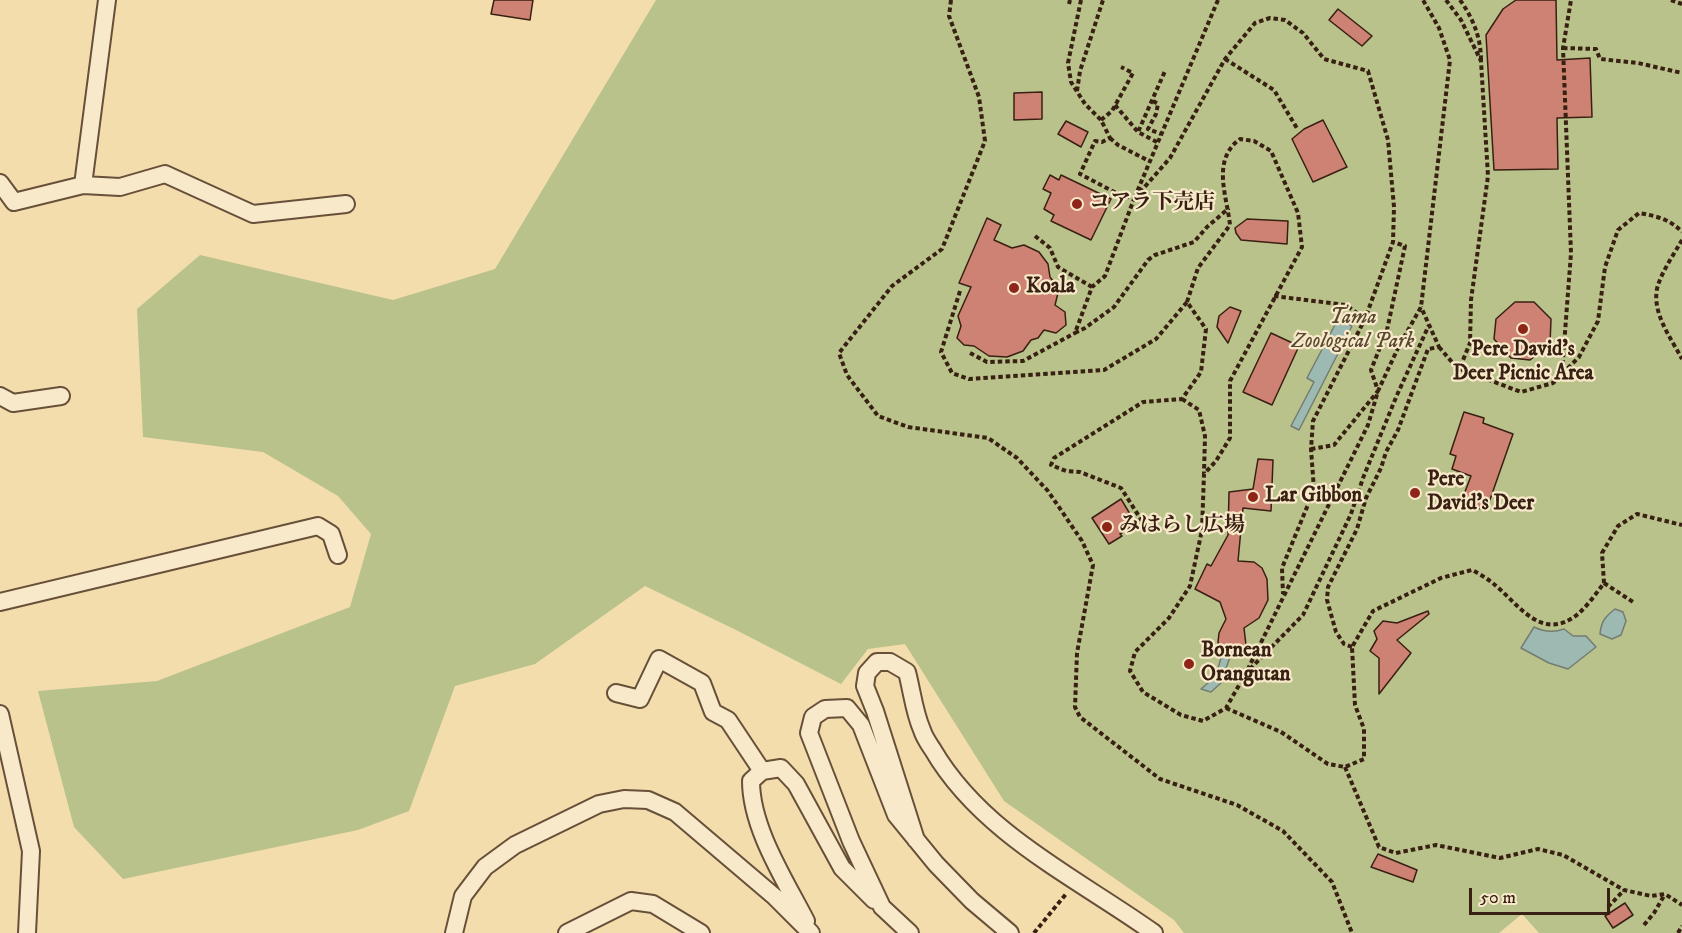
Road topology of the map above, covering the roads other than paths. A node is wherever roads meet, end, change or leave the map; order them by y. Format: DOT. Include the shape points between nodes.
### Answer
graph roads {
  1 [pos="107,0"];
  2 [pos="0,183"];
  3 [pos="83,185"];
  4 [pos="346,204"];
  5 [pos="0,396"];
  6 [pos="62,396"];
  7 [pos="338,555"];
  8 [pos="0,602"];
  9 [pos="616,693"];
  10 [pos="0,714"];
  11 [pos="762,771"];
  12 [pos="916,840"];
  13 [pos="882,907"];
  14 [pos="27,933"];
  15 [pos="454,933"];
  16 [pos="567,933"];
  17 [pos="701,933"];
  18 [pos="812,933"];
  19 [pos="910,933"];
  20 [pos="1010,933"];
  21 [pos="1154,933"];
  1 -- 3 [label="street"];
  2 -- 3 [label="street" via="14,202"];
  3 -- 4 [label="street" via="120,188 165,174 253,213"];
  5 -- 6 [label="street" via="13,403"];
  7 -- 8 [label="street" via="331,534 318,526"];
  9 -- 11 [label="street" via="640,699 659,659 702,684 713,712 728,720"];
  10 -- 14 [label="street" via="31,851"];
  11 -- 13 [label="street" via="781,768 796,784 842,868"];
  11 -- 18 [label="street" via="751,781 751,798 768,846"];
  12 -- 13 [label="street" via="896,815 861,725 847,708 825,709 813,717 809,734 822,772"];
  12 -- 20 [label="street" via="972,901"];
  12 -- 21 [label="street" via="865,686 867,673 877,662 890,662 907,672 922,730 964,794 1041,858"];
  13 -- 19 [label="street"];
  15 -- 18 [label="street" via="463,896 485,867 515,845 599,804 624,799 648,800 675,812"];
  16 -- 17 [label="street" via="630,901 653,904"];
}
